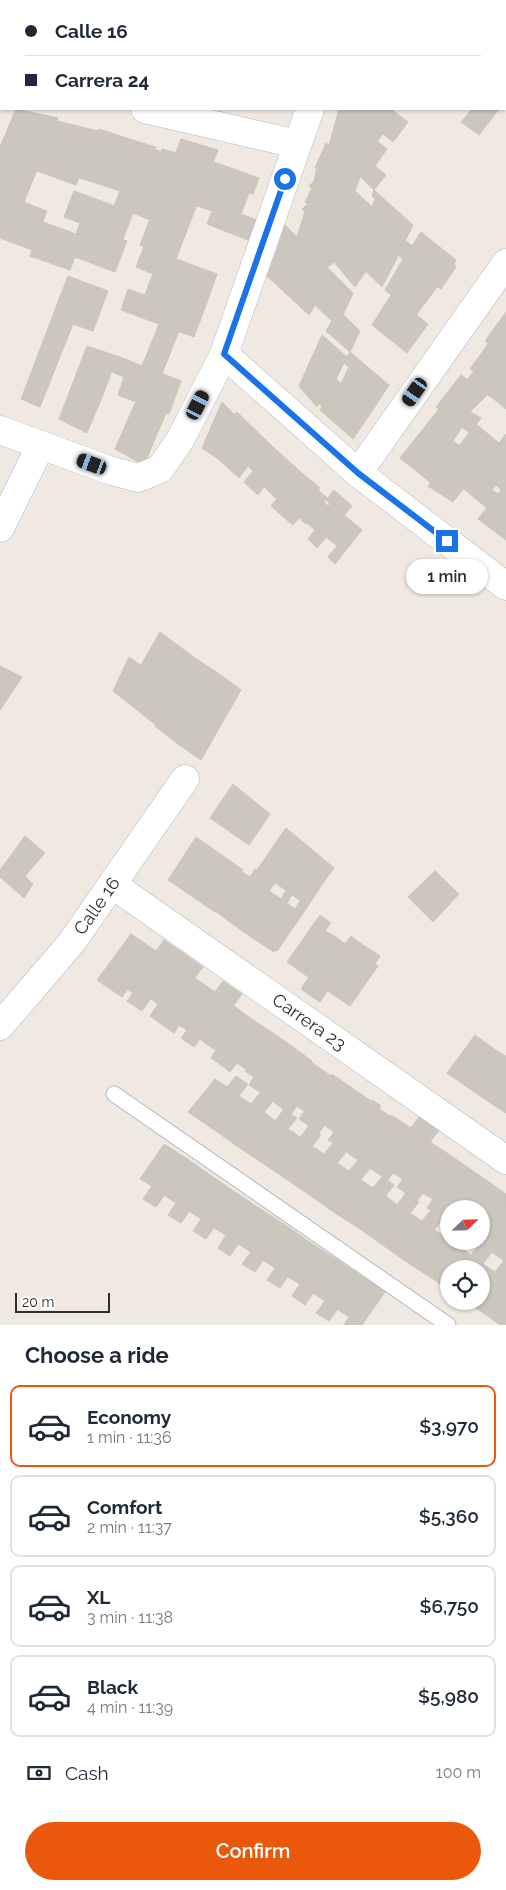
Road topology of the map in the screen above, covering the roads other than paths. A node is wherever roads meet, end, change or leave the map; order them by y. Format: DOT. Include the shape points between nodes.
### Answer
graph roads {
  1 [pos="150,110"];
  2 [pos="310,110"];
  3 [pos="297,144"];
  4 [pos="506,264"];
  5 [pos="224,354"];
  6 [pos="0,430"];
  7 [pos="40,445"];
  8 [pos="358,473"];
  9 [pos="0,528"];
  10 [pos="506,586"];
  11 [pos="185,779"];
  12 [pos="113,885"];
  13 [pos="0,1026"];
  14 [pos="114,1094"];
  15 [pos="506,1160"];
  16 [pos="448,1325"];
  1 -- 3 [label="street"];
  2 -- 3 [label="street"];
  3 -- 5 [label="street"];
  4 -- 8 [label="street"];
  5 -- 7 [label="street" via="180,440 160,468 138,478"];
  5 -- 8 [label="street"];
  6 -- 7 [label="street"];
  7 -- 9 [label="street"];
  8 -- 10 [label="street"];
  11 -- 12 [label="street, Calle 16"];
  12 -- 13 [label="street, Calle 16" via="72,942"];
  12 -- 15 [label="street, Carrera 23"];
  14 -- 16 [label="lane"];
}
